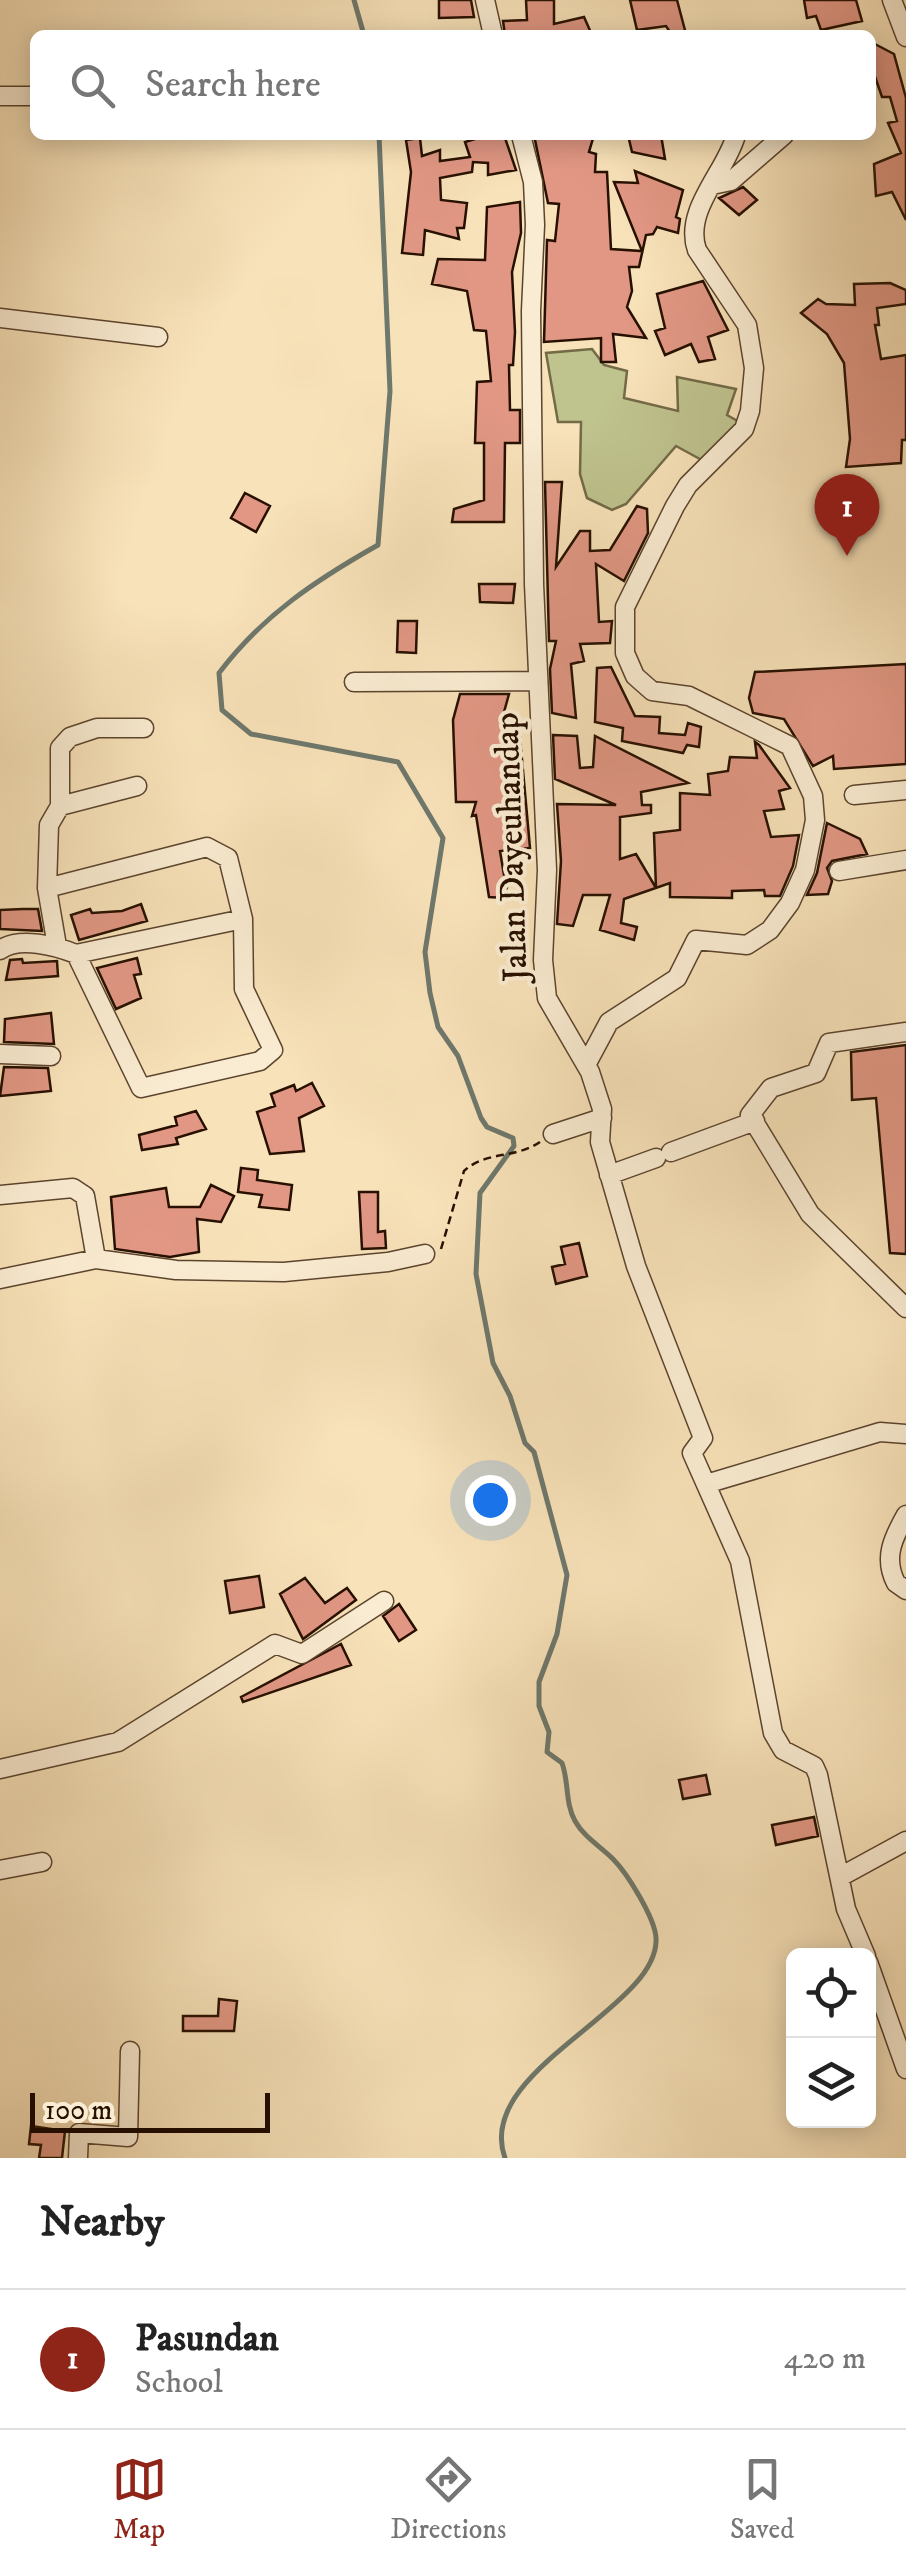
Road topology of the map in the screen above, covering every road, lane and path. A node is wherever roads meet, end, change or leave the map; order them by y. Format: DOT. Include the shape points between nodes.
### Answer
graph roads {
  1 [pos="485,0"];
  2 [pos="892,0"];
  3 [pos="492,30"];
  4 [pos="906,37"];
  5 [pos="0,96"];
  6 [pos="30,96"];
  7 [pos="521,140"];
  8 [pos="735,140"];
  9 [pos="778,140"];
  10 [pos="712,185"];
  11 [pos="0,318"];
  12 [pos="158,337"];
  13 [pos="537,681"];
  14 [pos="354,682"];
  15 [pos="144,728"];
  16 [pos="138,786"];
  17 [pos="906,790"];
  18 [pos="854,795"];
  19 [pos="60,806"];
  20 [pos="906,860"];
  21 [pos="839,870"];
  22 [pos="47,888"];
  23 [pos="243,919"];
  24 [pos="57,946"];
  25 [pos="0,950"];
  26 [pos="76,954"];
  27 [pos="906,1032"];
  28 [pos="0,1054"];
  29 [pos="51,1056"];
  30 [pos="588,1069"];
  31 [pos="761,1103"];
  32 [pos="602,1113"];
  33 [pos="554,1134"];
  34 [pos="609,1175"];
  35 [pos="0,1195"];
  36 [pos="425,1254"];
  37 [pos="96,1259"];
  38 [pos="0,1278"];
  39 [pos="906,1308"];
  40 [pos="906,1434"];
  41 [pos="706,1484"];
  42 [pos="906,1515"];
  43 [pos="906,1590"];
  44 [pos="384,1601"];
  45 [pos="0,1769"];
  46 [pos="906,1841"];
  47 [pos="42,1862"];
  48 [pos="0,1870"];
  49 [pos="840,1877"];
  50 [pos="863,1948"];
  51 [pos="876,1982"];
  52 [pos="130,2051"];
  53 [pos="906,2069"];
  54 [pos="78,2158"];
  1 -- 3 [label="street"];
  2 -- 4 [label="street"];
  5 -- 6 [label="street"];
  7 -- 13 [label="street, Jalan Dayeuhandap" via="535,225"];
  8 -- 10 [label="street"];
  9 -- 10 [label="street" via="731,182"];
  10 -- 30 [label="street" via="695,220 695,244 747,324 754,368 750,411 744,429 675,506 626,608 623,642 631,670 652,691 689,696 790,746 813,796 812,842 794,894 770,930 747,945 696,940 676,978 609,1022"];
  11 -- 12 [label="street"];
  13 -- 14 [label="street"];
  13 -- 30 [label="street, Jalan Dayeuhandap" via="547,998"];
  15 -- 19 [label="street" via="98,728 64,742"];
  16 -- 19 [label="street"];
  17 -- 18 [label="street"];
  19 -- 22 [label="street" via="48,824"];
  20 -- 21 [label="street"];
  22 -- 23 [label="street" via="206,847 228,858"];
  22 -- 24 [label="street"];
  23 -- 26 [label="street"];
  23 -- 26 [label="street" via="244,989 273,1050 260,1061 170,1083 141,1088"];
  24 -- 25 [label="street" via="8,944"];
  24 -- 26 [label="street"];
  27 -- 31 [label="street" via="829,1043 816,1072"];
  28 -- 29 [label="street"];
  30 -- 32 [label="street, Jalan Dayeuhandap"];
  31 -- 34 [label="street" via="664,1155"];
  31 -- 39 [label="street" via="810,1214"];
  32 -- 33 [label="street"];
  32 -- 34 [label="street, Jalan Dayeuhandap" via="600,1142"];
  33 -- 36 [label="path" via="521,1155 474,1162 464,1170 447,1239"];
  34 -- 41 [label="street, Jalan Dayeuhandap" via="670,1360 702,1434 704,1441 692,1452"];
  35 -- 37 [label="street" via="73,1188 85,1196"];
  36 -- 37 [label="street" via="284,1272 176,1270"];
  37 -- 38 [label="street"];
  40 -- 41 [label="street" via="880,1432"];
  41 -- 49 [label="street, Jalan Dayeuhandap" via="740,1561 773,1734 782,1750 814,1766"];
  42 -- 43 [label="street" via="890,1546 890,1562 896,1583"];
  44 -- 45 [label="street" via="302,1654 276,1644 118,1742"];
  46 -- 49 [label="street"];
  47 -- 48 [label="street"];
  49 -- 50 [label="street, Jalan Dayeuhandap"];
  51 -- 53 [label="street, Jalan Dayeuhandap"];
  52 -- 54 [label="street" via="128,2137 80,2133"];
}
